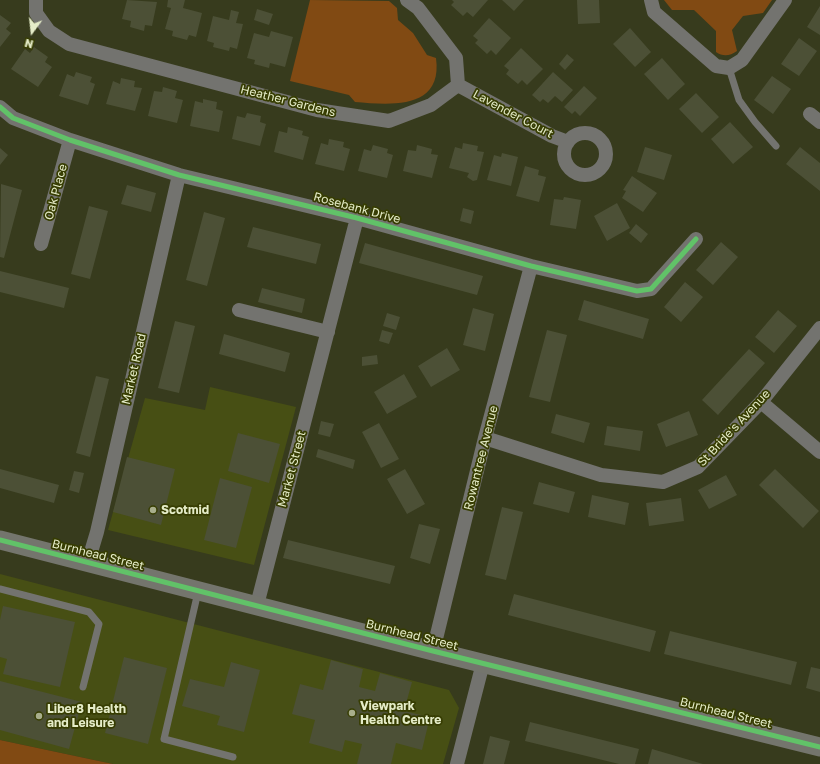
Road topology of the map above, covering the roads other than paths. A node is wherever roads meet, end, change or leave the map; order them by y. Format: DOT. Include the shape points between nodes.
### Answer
graph roads {
  1 [pos="36,0"];
  2 [pos="407,0"];
  3 [pos="652,0"];
  4 [pos="785,0"];
  5 [pos="729,68"];
  6 [pos="458,84"];
  7 [pos="0,107"];
  8 [pos="70,140"];
  9 [pos="568,142"];
  10 [pos="776,146"];
  11 [pos="179,174"];
  12 [pos="357,218"];
  13 [pos="696,239"];
  14 [pos="41,244"];
  15 [pos="531,266"];
  16 [pos="239,310"];
  17 [pos="820,328"];
  18 [pos="328,332"];
  19 [pos="760,402"];
  20 [pos="485,438"];
  21 [pos="820,452"];
  22 [pos="0,540"];
  23 [pos="88,562"];
  24 [pos="0,589"];
  25 [pos="198,590"];
  26 [pos="257,605"];
  27 [pos="433,651"];
  28 [pos="483,663"];
  29 [pos="83,687"];
  30 [pos="820,747"];
  31 [pos="233,757"];
  32 [pos="457,764"];
  1 -- 6 [label="street, Heather Gardens" via="36,13 49,31 69,44 317,110 389,121 431,105"];
  2 -- 6 [label="street" via="418,8 456,58"];
  3 -- 5 [label="street" via="654,12 716,66"];
  4 -- 5 [label="street" via="742,60"];
  5 -- 10 [label="lane" via="740,100"];
  6 -- 9 [label="street, Lavender Court" via="552,136"];
  7 -- 8 [label="street, Rosebank Drive" via="13,118"];
  8 -- 11 [label="street, Rosebank Drive"];
  8 -- 14 [label="street, Oak Place"];
  11 -- 12 [label="street, Rosebank Drive"];
  11 -- 23 [label="street, Market Road"];
  12 -- 15 [label="street, Rosebank Drive"];
  12 -- 18 [label="street, Market Street"];
  13 -- 15 [label="street, Rosebank Drive" via="651,289 637,291"];
  15 -- 20 [label="street, Rowantree Avenue"];
  16 -- 18 [label="street"];
  17 -- 19 [label="street, St Bride's Avenue"];
  18 -- 26 [label="street, Market Street"];
  19 -- 20 [label="street, St Bride's Avenue" via="698,467 663,482 601,475"];
  19 -- 21 [label="street"];
  20 -- 27 [label="street, Rowantree Avenue"];
  22 -- 23 [label="street, Burnhead Street"];
  23 -- 25 [label="street, Burnhead Street"];
  24 -- 29 [label="lane" via="89,612 95,617 99,624"];
  25 -- 26 [label="street, Burnhead Street"];
  25 -- 31 [label="lane" via="164,739"];
  26 -- 27 [label="street, Burnhead Street"];
  27 -- 28 [label="street, Burnhead Street"];
  28 -- 30 [label="street, Burnhead Street"];
  28 -- 32 [label="street"];
}
